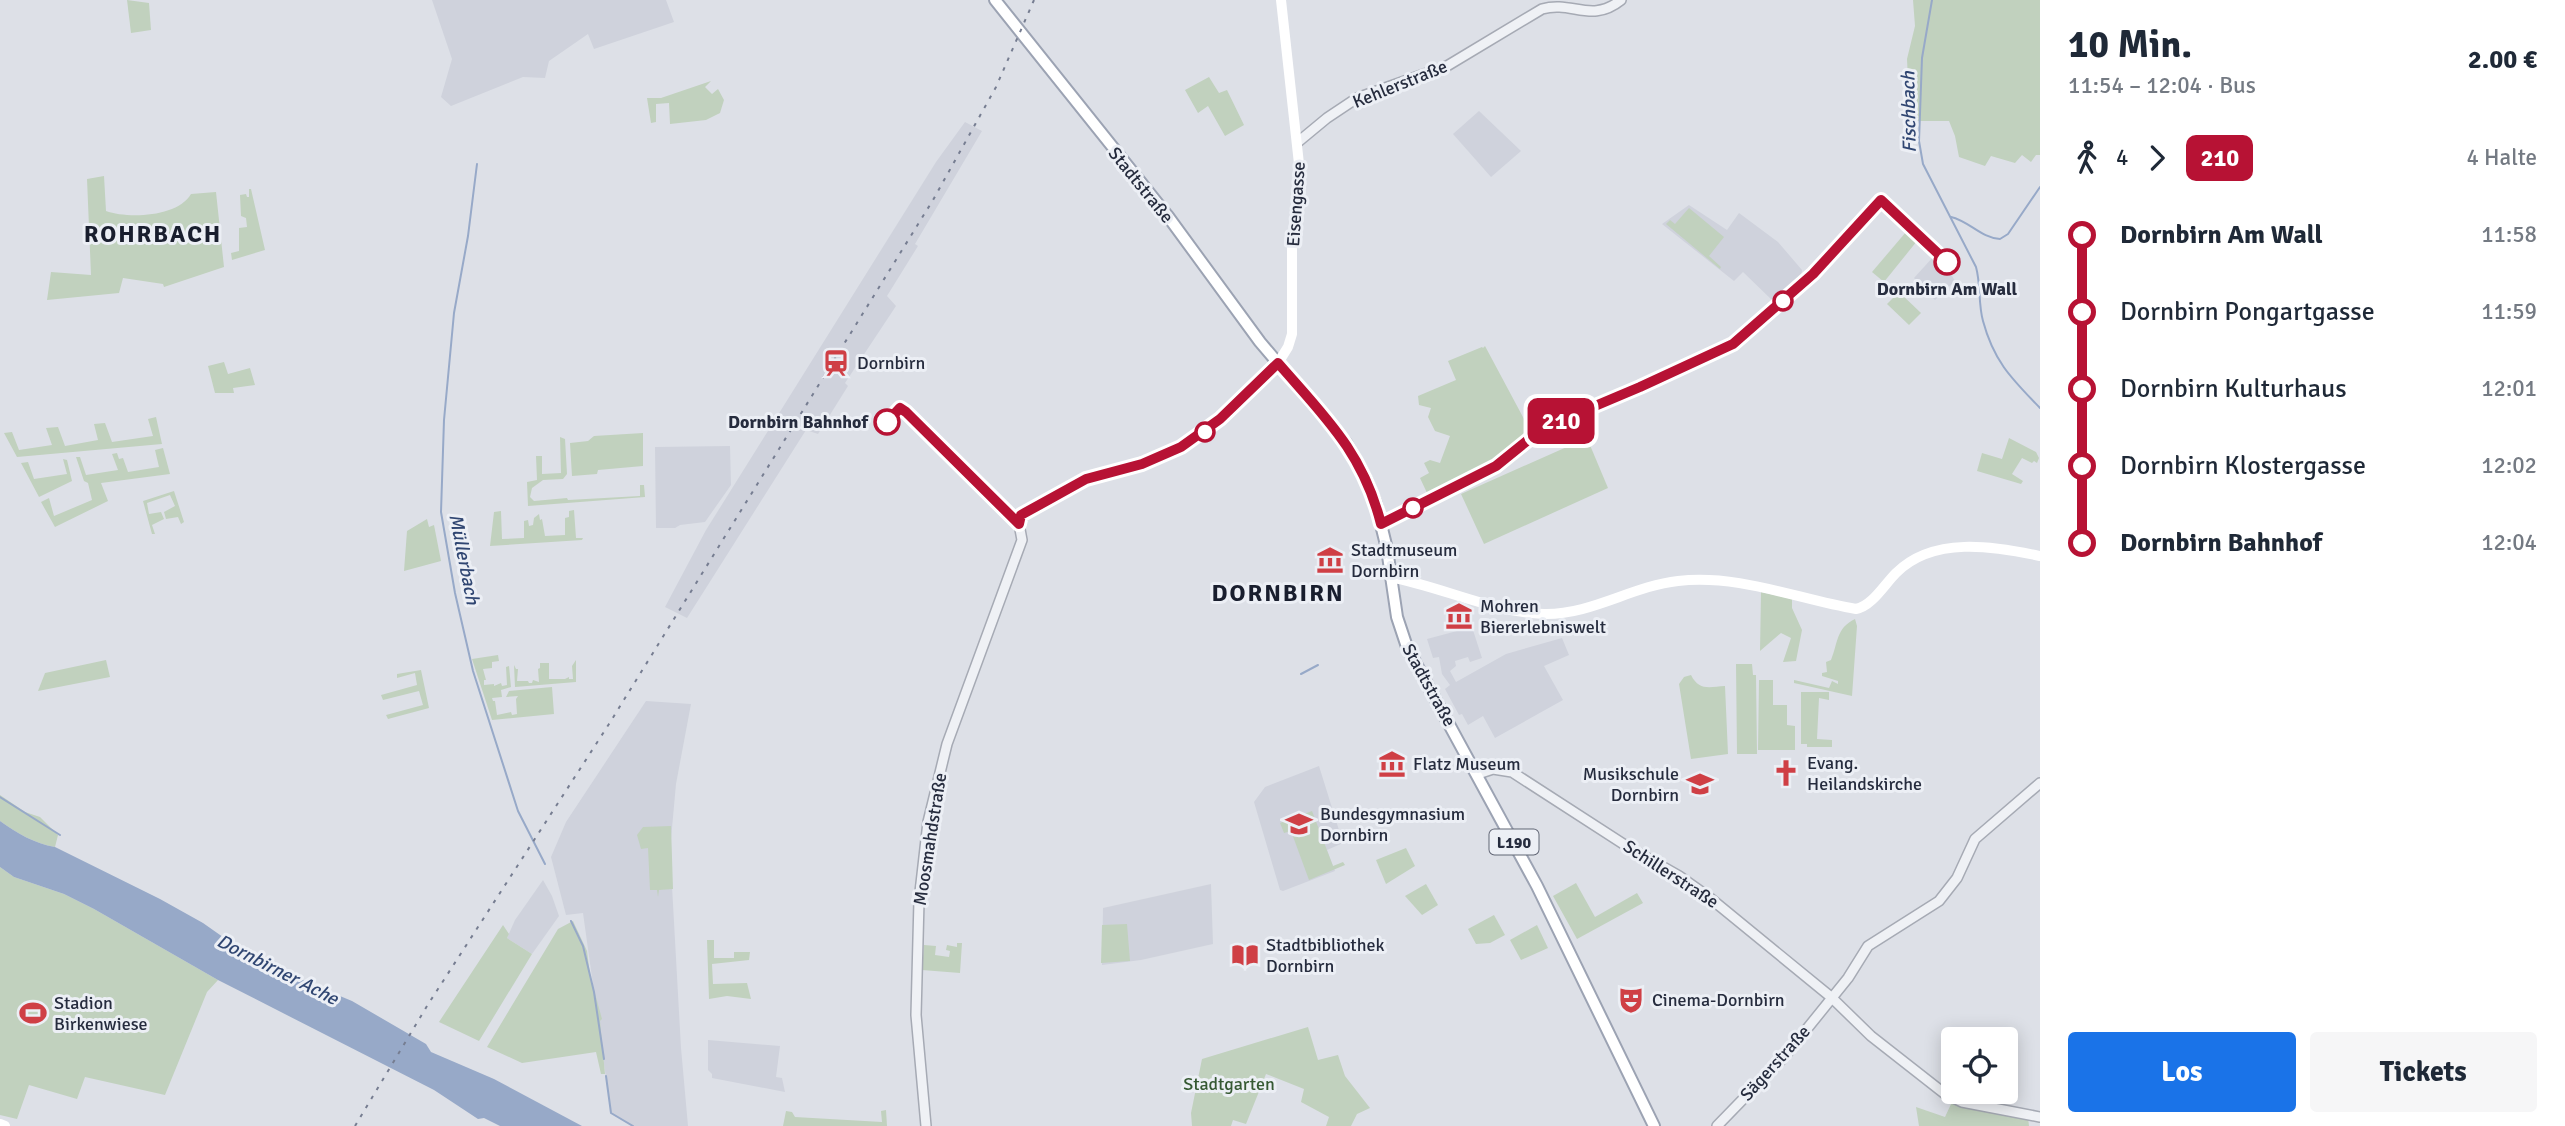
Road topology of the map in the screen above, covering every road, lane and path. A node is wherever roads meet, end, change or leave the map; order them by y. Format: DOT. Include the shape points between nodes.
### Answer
graph roads {
  1 [pos="995,0"];
  2 [pos="1281,0"];
  3 [pos="1621,0"];
  4 [pos="1298,142"];
  5 [pos="1278,363"];
  6 [pos="2040,556"];
  7 [pos="1390,577"];
  8 [pos="1479,777"];
  9 [pos="2040,783"];
  10 [pos="1831,997"];
  11 [pos="2040,1117"];
  12 [pos="926,1126"];
  13 [pos="1654,1126"];
  14 [pos="1717,1126"];
  1 -- 5 [label="main road, Stadtstraße / L190"];
  2 -- 4 [label="main road, Eisengasse"];
  3 -- 4 [label="street, Kehlerstraße" via="1601,11 1556,5 1542,9 1447,66 1357,98"];
  4 -- 5 [label="main road, Eisengasse" via="1293,325"];
  5 -- 7 [label="main road, Stadtstraße / L190" via="1336,429 1358,463 1376,504"];
  5 -- 12 [label="street, Moosmahdstraße" via="1220,419 1181,447 1079,482 1021,515 1023,540 947,744 928,822 919,901 916,1015"];
  6 -- 7 [label="main road" via="1978,547 1927,553 1904,566 1860,608 1733,582 1694,580 1546,614 1500,609"];
  7 -- 8 [label="main road, Stadtstraße / L190" via="1407,647"];
  8 -- 10 [label="street, Schillerstraße" via="1487,770 1511,772 1679,876"];
  8 -- 13 [label="main road, Stadtstraße / L190"];
  9 -- 10 [label="street, Sägerstraße" via="1975,839 1957,878 1939,901 1868,946"];
  10 -- 11 [label="street, Schillerstraße" via="1871,1036 1953,1099"];
  10 -- 14 [label="street, Sägerstraße" via="1785,1056"];
}
